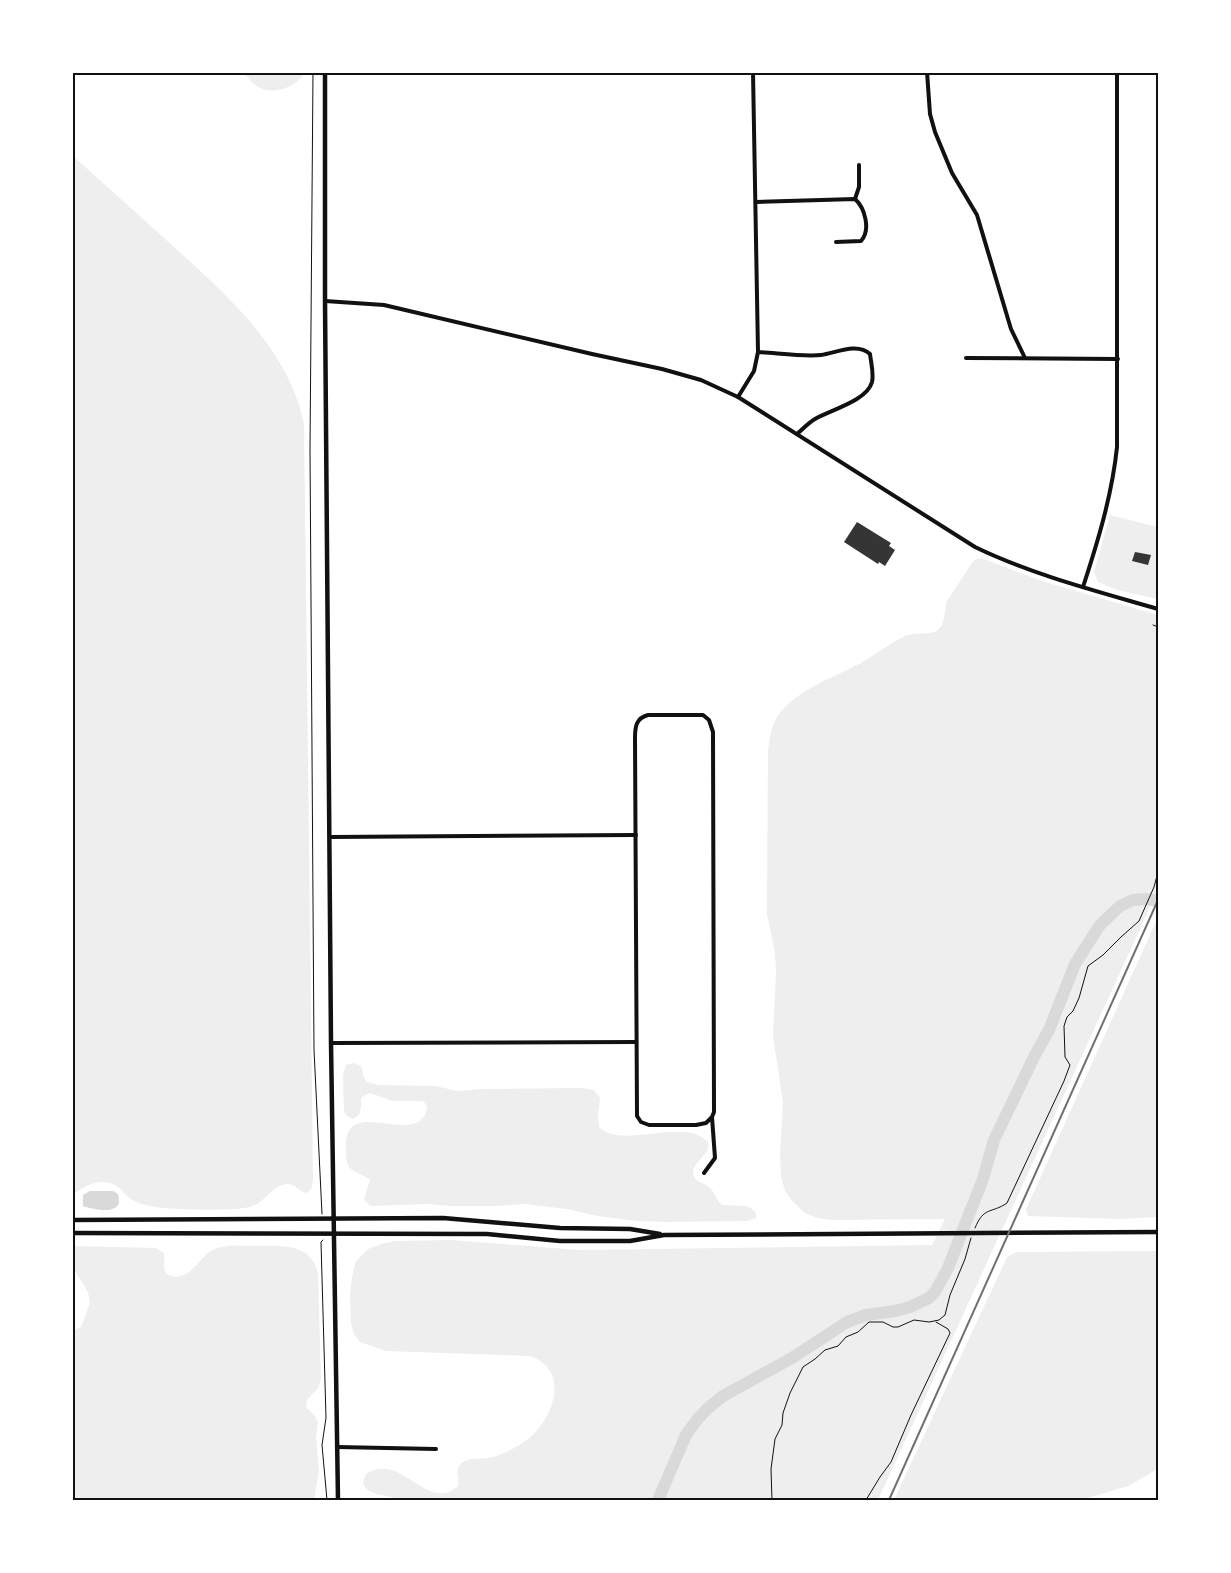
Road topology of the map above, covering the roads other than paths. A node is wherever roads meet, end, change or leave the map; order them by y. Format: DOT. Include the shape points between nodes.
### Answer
graph roads {
  1 [pos="325,72"];
  2 [pos="753,72"];
  3 [pos="927,72"];
  4 [pos="1117,72"];
  5 [pos="859,165"];
  6 [pos="855,198"];
  7 [pos="756,202"];
  8 [pos="836,242"];
  9 [pos="325,301"];
  10 [pos="758,352"];
  11 [pos="966,358"];
  12 [pos="1025,358"];
  13 [pos="1118,359"];
  14 [pos="738,398"];
  15 [pos="797,434"];
  16 [pos="1084,587"];
  17 [pos="1158,609"];
  18 [pos="636,835"];
  19 [pos="330,837"];
  20 [pos="636,1042"];
  21 [pos="331,1043"];
  22 [pos="712,1117"];
  23 [pos="704,1173"];
  24 [pos="334,1218"];
  25 [pos="72,1220"];
  26 [pos="1158,1231"];
  27 [pos="334,1232"];
  28 [pos="72,1233"];
  29 [pos="664,1235"];
  30 [pos="337,1447"];
  31 [pos="436,1449"];
  32 [pos="338,1500"];
  1 -- 9 [label="street"];
  2 -- 7 [label="street"];
  3 -- 12 [label="street" via="930,114 935,132 952,173 977,215 1011,329"];
  4 -- 13 [label="street"];
  5 -- 6 [label="street" via="859,187"];
  6 -- 7 [label="street"];
  6 -- 8 [label="street" via="865,213 865,237 861,242"];
  7 -- 10 [label="street"];
  9 -- 14 [label="street" via="384,306 662,369 701,380"];
  9 -- 19 [label="street"];
  10 -- 14 [label="street" via="754,371"];
  10 -- 15 [label="street" via="821,355 852,349 870,354 873,376 866,392 843,407 816,418"];
  11 -- 12 [label="street"];
  12 -- 13 [label="street"];
  13 -- 16 [label="street" via="1115,467"];
  14 -- 15 [label="street"];
  15 -- 16 [label="street" via="975,547 1030,571"];
  16 -- 17 [label="street"];
  18 -- 19 [label="street"];
  18 -- 20 [label="street"];
  18 -- 22 [label="street" via="635,732 638,721 648,715 698,714 707,717 713,727"];
  19 -- 21 [label="street"];
  20 -- 21 [label="street"];
  20 -- 22 [label="street" via="637,1113 641,1122 650,1125 696,1125 706,1123"];
  21 -- 24 [label="street"];
  22 -- 23 [label="street" via="714,1158"];
  24 -- 25 [label="street"];
  24 -- 27 [label="street"];
  24 -- 29 [label="street" via="466,1219 560,1228 630,1229"];
  26 -- 29 [label="street"];
  27 -- 28 [label="street"];
  27 -- 29 [label="street" via="487,1234 560,1241 630,1241"];
  27 -- 30 [label="street"];
  30 -- 31 [label="street"];
  30 -- 32 [label="street"];
}
